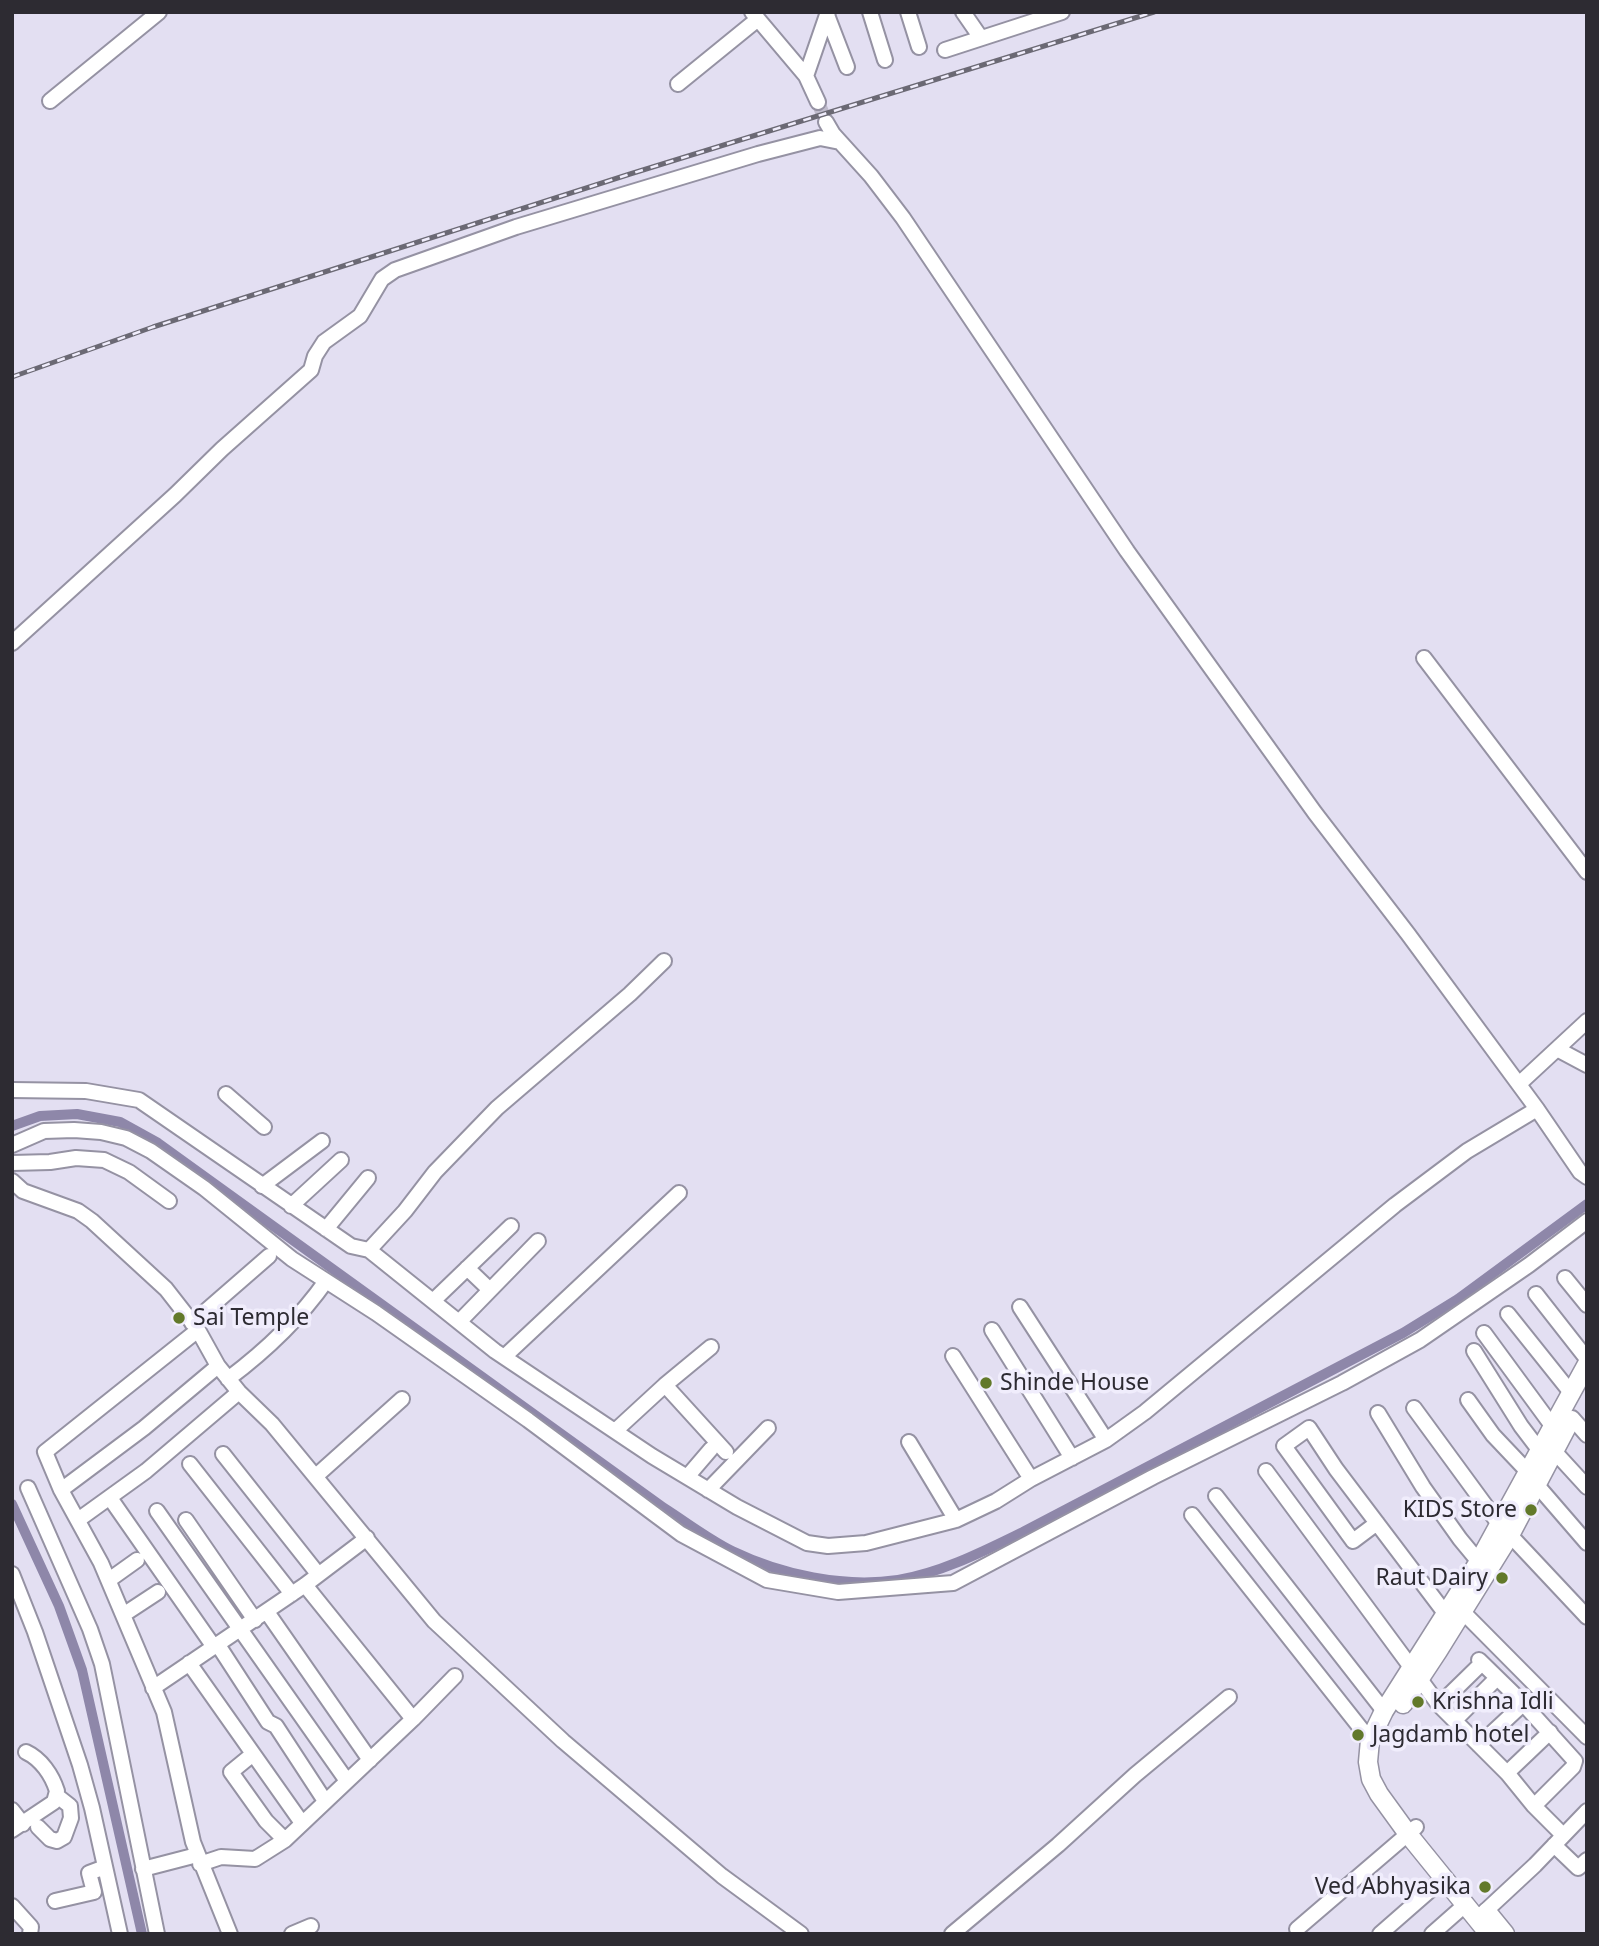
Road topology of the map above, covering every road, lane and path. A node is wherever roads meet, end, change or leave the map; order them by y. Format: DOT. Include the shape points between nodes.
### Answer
graph roads {
  1 [pos="159,12"];
  2 [pos="870,12"];
  3 [pos="908,12"];
  4 [pos="964,12"];
  5 [pos="1012,12"];
  6 [pos="828,13"];
  7 [pos="1058,13"];
  8 [pos="755,15"];
  9 [pos="1021,25"];
  10 [pos="981,38"];
  11 [pos="919,47"];
  12 [pos="945,50"];
  13 [pos="885,60"];
  14 [pos="847,67"];
  15 [pos="806,76"];
  16 [pos="678,84"];
  17 [pos="50,102"];
  18 [pos="818,102"];
  19 [pos="826,122"];
  20 [pos="840,142"];
  21 [pos="12,643"];
  22 [pos="1424,658"];
  23 [pos="1587,872"];
  24 [pos="664,961"];
  25 [pos="1587,1021"];
  26 [pos="1557,1049"];
  27 [pos="1587,1065"];
  28 [pos="1519,1084"];
  29 [pos="12,1090"];
  30 [pos="226,1094"];
  31 [pos="1537,1109"];
  32 [pos="264,1127"];
  33 [pos="322,1141"];
  34 [pos="12,1145"];
  35 [pos="341,1160"];
  36 [pos="12,1163"];
  37 [pos="1587,1177"];
  38 [pos="368,1178"];
  39 [pos="12,1181"];
  40 [pos="262,1186"];
  41 [pos="679,1193"];
  42 [pos="169,1200"];
  43 [pos="291,1206"];
  44 [pos="1587,1221"];
  45 [pos="511,1226"];
  46 [pos="326,1229"];
  47 [pos="538,1241"];
  48 [pos="369,1250"];
  49 [pos="269,1256"];
  50 [pos="467,1268"];
  51 [pos="1565,1278"];
  52 [pos="326,1281"];
  53 [pos="490,1290"];
  54 [pos="1536,1294"];
  55 [pos="433,1301"];
  56 [pos="1587,1305"];
  57 [pos="1020,1307"];
  58 [pos="1508,1314"];
  59 [pos="459,1322"];
  60 [pos="195,1327"];
  61 [pos="992,1330"];
  62 [pos="1484,1333"];
  63 [pos="711,1347"];
  64 [pos="1474,1351"];
  65 [pos="953,1356"];
  66 [pos="504,1357"];
  67 [pos="1587,1362"];
  68 [pos="218,1366"];
  69 [pos="228,1379"];
  70 [pos="665,1385"];
  71 [pos="239,1392"];
  72 [pos="1579,1392"];
  73 [pos="402,1399"];
  74 [pos="1468,1400"];
  75 [pos="1414,1408"];
  76 [pos="1378,1413"];
  77 [pos="1572,1418"];
  78 [pos="1553,1427"];
  79 [pos="768,1428"];
  80 [pos="615,1431"];
  81 [pos="1587,1434"];
  82 [pos="1107,1440"];
  83 [pos="909,1442"];
  84 [pos="711,1449"];
  85 [pos="1547,1451"];
  86 [pos="726,1452"];
  87 [pos="223,1454"];
  88 [pos="1072,1458"];
  89 [pos="190,1464"];
  90 [pos="1266,1471"];
  91 [pos="316,1476"];
  92 [pos="687,1477"];
  93 [pos="1031,1479"];
  94 [pos="1530,1479"];
  95 [pos="1587,1487"];
  96 [pos="28,1488"];
  97 [pos="61,1490"];
  98 [pos="708,1490"];
  99 [pos="1216,1496"];
  100 [pos="110,1498"];
  101 [pos="157,1511"];
  102 [pos="1192,1516"];
  103 [pos="78,1520"];
  104 [pos="186,1520"];
  105 [pos="956,1520"];
  106 [pos="1377,1524"];
  107 [pos="1505,1529"];
  108 [pos="366,1538"];
  109 [pos="1587,1543"];
  110 [pos="137,1560"];
  111 [pos="1483,1567"];
  112 [pos="12,1574"];
  113 [pos="318,1574"];
  114 [pos="109,1580"];
  115 [pos="305,1585"];
  116 [pos="158,1592"];
  117 [pos="292,1594"];
  118 [pos="122,1615"];
  119 [pos="261,1616"];
  120 [pos="1454,1617"];
  121 [pos="1587,1617"];
  122 [pos="240,1630"];
  123 [pos="216,1646"];
  124 [pos="190,1663"];
  125 [pos="1416,1673"];
  126 [pos="455,1676"];
  127 [pos="1497,1678"];
  128 [pos="153,1688"];
  129 [pos="1229,1697"];
  130 [pos="1523,1704"];
  131 [pos="1439,1705"];
  132 [pos="1384,1711"];
  133 [pos="413,1719"];
  134 [pos="1455,1720"];
  135 [pos="1550,1732"];
  136 [pos="1587,1737"];
  137 [pos="1370,1740"];
  138 [pos="1479,1745"];
  139 [pos="26,1752"];
  140 [pos="253,1754"];
  141 [pos="370,1760"];
  142 [pos="1507,1773"];
  143 [pos="347,1781"];
  144 [pos="56,1795"];
  145 [pos="325,1801"];
  146 [pos="1534,1806"];
  147 [pos="12,1810"];
  148 [pos="1587,1811"];
  149 [pos="302,1823"];
  150 [pos="18,1827"];
  151 [pos="38,1827"];
  152 [pos="1412,1831"];
  153 [pos="285,1840"];
  154 [pos="1559,1840"];
  155 [pos="198,1859"];
  156 [pos="1587,1860"];
  157 [pos="105,1867"];
  158 [pos="143,1869"];
  159 [pos="1444,1878"];
  160 [pos="55,1901"];
  161 [pos="12,1906"];
  162 [pos="1481,1921"];
  163 [pos="311,1926"];
  164 [pos="1297,1929"];
  165 [pos="30,1934"];
  166 [pos="120,1934"];
  167 [pos="157,1934"];
  168 [pos="230,1934"];
  169 [pos="292,1934"];
  170 [pos="801,1934"];
  171 [pos="952,1934"];
  172 [pos="1380,1934"];
  173 [pos="1433,1934"];
  174 [pos="1504,1934"];
  1 -- 17 [label="street"];
  2 -- 13 [label="street"];
  3 -- 11 [label="street"];
  4 -- 10 [label="street"];
  5 -- 9 [label="street"];
  6 -- 14 [label="street"];
  6 -- 15 [label="street"];
  7 -- 9 [label="street"];
  8 -- 15 [label="street"];
  8 -- 16 [label="street"];
  9 -- 10 [label="street"];
  10 -- 12 [label="street"];
  15 -- 18 [label="street"];
  19 -- 20 [label="street"];
  20 -- 21 [label="street" via="820,138 758,154 516,227 386,275 360,316 324,342 309,372"];
  20 -- 28 [label="street" via="903,218 1127,551 1315,813"];
  22 -- 23 [label="street"];
  24 -- 48 [label="street" via="497,1108 435,1171"];
  25 -- 26 [label="street"];
  26 -- 27 [label="street"];
  26 -- 28 [label="street"];
  28 -- 31 [label="street"];
  29 -- 40 [label="street" via="86,1091 139,1100"];
  30 -- 32 [label="street"];
  31 -- 37 [label="street"];
  31 -- 82 [label="street" via="1467,1151 1395,1205"];
  33 -- 40 [label="street"];
  34 -- 52 [label="street" via="44,1131 102,1132 126,1138 204,1188"];
  35 -- 43 [label="street"];
  36 -- 42 [label="street" via="104,1160"];
  38 -- 46 [label="street"];
  39 -- 60 [label="street" via="23,1191 78,1211 92,1221 166,1289"];
  40 -- 43 [label="street"];
  41 -- 66 [label="street"];
  43 -- 46 [label="street"];
  44 -- 52 [label="street" via="1420,1340 953,1583 838,1592 767,1580 681,1534 528,1420"];
  45 -- 50 [label="street"];
  46 -- 48 [label="street" via="351,1246"];
  47 -- 53 [label="street"];
  48 -- 55 [label="street"];
  49 -- 60 [label="street"];
  50 -- 53 [label="street"];
  50 -- 55 [label="street"];
  51 -- 56 [label="street"];
  52 -- 69 [label="street" via="298,1316"];
  53 -- 59 [label="street"];
  54 -- 67 [label="street"];
  55 -- 59 [label="street"];
  57 -- 82 [label="street"];
  58 -- 72 [label="street"];
  59 -- 66 [label="street"];
  60 -- 68 [label="street"];
  60 -- 97 [label="street" via="45,1452"];
  61 -- 88 [label="street"];
  62 -- 78 [label="street"];
  63 -- 70 [label="street"];
  64 -- 85 [label="street" via="1521,1426"];
  65 -- 93 [label="street"];
  66 -- 80 [label="street"];
  67 -- 72 [label="main road"];
  68 -- 69 [label="street"];
  68 -- 97 [label="street"];
  69 -- 71 [label="street"];
  70 -- 80 [label="street"];
  70 -- 86 [label="street"];
  71 -- 91 [label="street"];
  71 -- 100 [label="street"];
  72 -- 77 [label="main road"];
  72 -- 78 [label="main road"];
  73 -- 91 [label="street"];
  74 -- 94 [label="street"];
  75 -- 107 [label="street"];
  76 -- 111 [label="street" via="1423,1486"];
  77 -- 81 [label="street"];
  77 -- 85 [label="main road"];
  78 -- 85 [label="main road"];
  79 -- 98 [label="street"];
  80 -- 92 [label="street"];
  82 -- 88 [label="street"];
  83 -- 105 [label="street"];
  84 -- 92 [label="street"];
  85 -- 94 [label="main road"];
  85 -- 95 [label="street"];
  87 -- 113 [label="street"];
  88 -- 93 [label="street"];
  89 -- 117 [label="street"];
  90 -- 125 [label="street"];
  91 -- 108 [label="street"];
  92 -- 98 [label="street"];
  93 -- 105 [label="street"];
  94 -- 107 [label="main road"];
  94 -- 109 [label="street"];
  96 -- 158 [label="street" via="102,1664"];
  97 -- 103 [label="street"];
  98 -- 105 [label="street" via="807,1543 828,1546 866,1543"];
  99 -- 132 [label="street"];
  100 -- 103 [label="street"];
  100 -- 123 [label="street"];
  101 -- 122 [label="street"];
  102 -- 137 [label="street"];
  103 -- 114 [label="street"];
  104 -- 119 [label="street"];
  106 -- 106 [label="street" via="1309,1428 1284,1446 1353,1541"];
  106 -- 120 [label="street"];
  107 -- 111 [label="main road"];
  107 -- 121 [label="street"];
  108 -- 113 [label="street"];
  108 -- 170 [label="street" via="434,1621 562,1741 722,1876"];
  110 -- 114 [label="street"];
  111 -- 120 [label="main road"];
  112 -- 157 [label="street" via="80,1765"];
  113 -- 115 [label="street"];
  114 -- 118 [label="street"];
  115 -- 117 [label="street"];
  115 -- 133 [label="street"];
  116 -- 118 [label="street"];
  117 -- 119 [label="street"];
  118 -- 128 [label="street"];
  119 -- 122 [label="street"];
  119 -- 141 [label="street"];
  120 -- 125 [label="main road"];
  120 -- 136 [label="street"];
  122 -- 123 [label="street"];
  122 -- 143 [label="street"];
  123 -- 124 [label="street"];
  123 -- 145 [label="street"];
  124 -- 128 [label="street"];
  124 -- 140 [label="street"];
  125 -- 131 [label="street"];
  125 -- 132 [label="main road"];
  125 -- 152 [label="main road" via="1378,1745 1377,1758 1385,1783"];
  126 -- 133 [label="street"];
  127 -- 130 [label="street"];
  127 -- 131 [label="street" via="1481,1661"];
  127 -- 134 [label="street"];
  128 -- 155 [label="street" via="167,1721"];
  129 -- 171 [label="street"];
  130 -- 135 [label="street"];
  130 -- 138 [label="street"];
  131 -- 134 [label="street"];
  132 -- 137 [label="main road"];
  133 -- 141 [label="street"];
  134 -- 138 [label="street"];
  135 -- 142 [label="street"];
  135 -- 146 [label="street" via="1575,1761"];
  137 -- 152 [label="main road" via="1371,1779"];
  138 -- 142 [label="street"];
  139 -- 144 [label="street" via="44,1766"];
  140 -- 149 [label="street"];
  140 -- 153 [label="street" via="231,1772"];
  141 -- 143 [label="street"];
  142 -- 146 [label="street"];
  143 -- 145 [label="street"];
  144 -- 150 [label="street" via="54,1802"];
  144 -- 151 [label="street" via="70,1806 64,1837 50,1839"];
  145 -- 149 [label="street"];
  146 -- 154 [label="street"];
  147 -- 150 [label="street"];
  148 -- 154 [label="street"];
  149 -- 153 [label="street"];
  152 -- 159 [label="main road"];
  152 -- 162 [label="main road"];
  152 -- 164 [label="street"];
  153 -- 155 [label="street" via="256,1859"];
  154 -- 156 [label="street" via="1578,1868"];
  154 -- 162 [label="street"];
  155 -- 158 [label="street"];
  155 -- 168 [label="street"];
  157 -- 160 [label="street" via="89,1873 94,1892"];
  157 -- 166 [label="street"];
  158 -- 167 [label="street"];
  159 -- 162 [label="main road"];
  159 -- 172 [label="street"];
  161 -- 165 [label="street" via="30,1927"];
  162 -- 173 [label="street"];
  162 -- 174 [label="main road"];
  163 -- 169 [label="street"];
}
